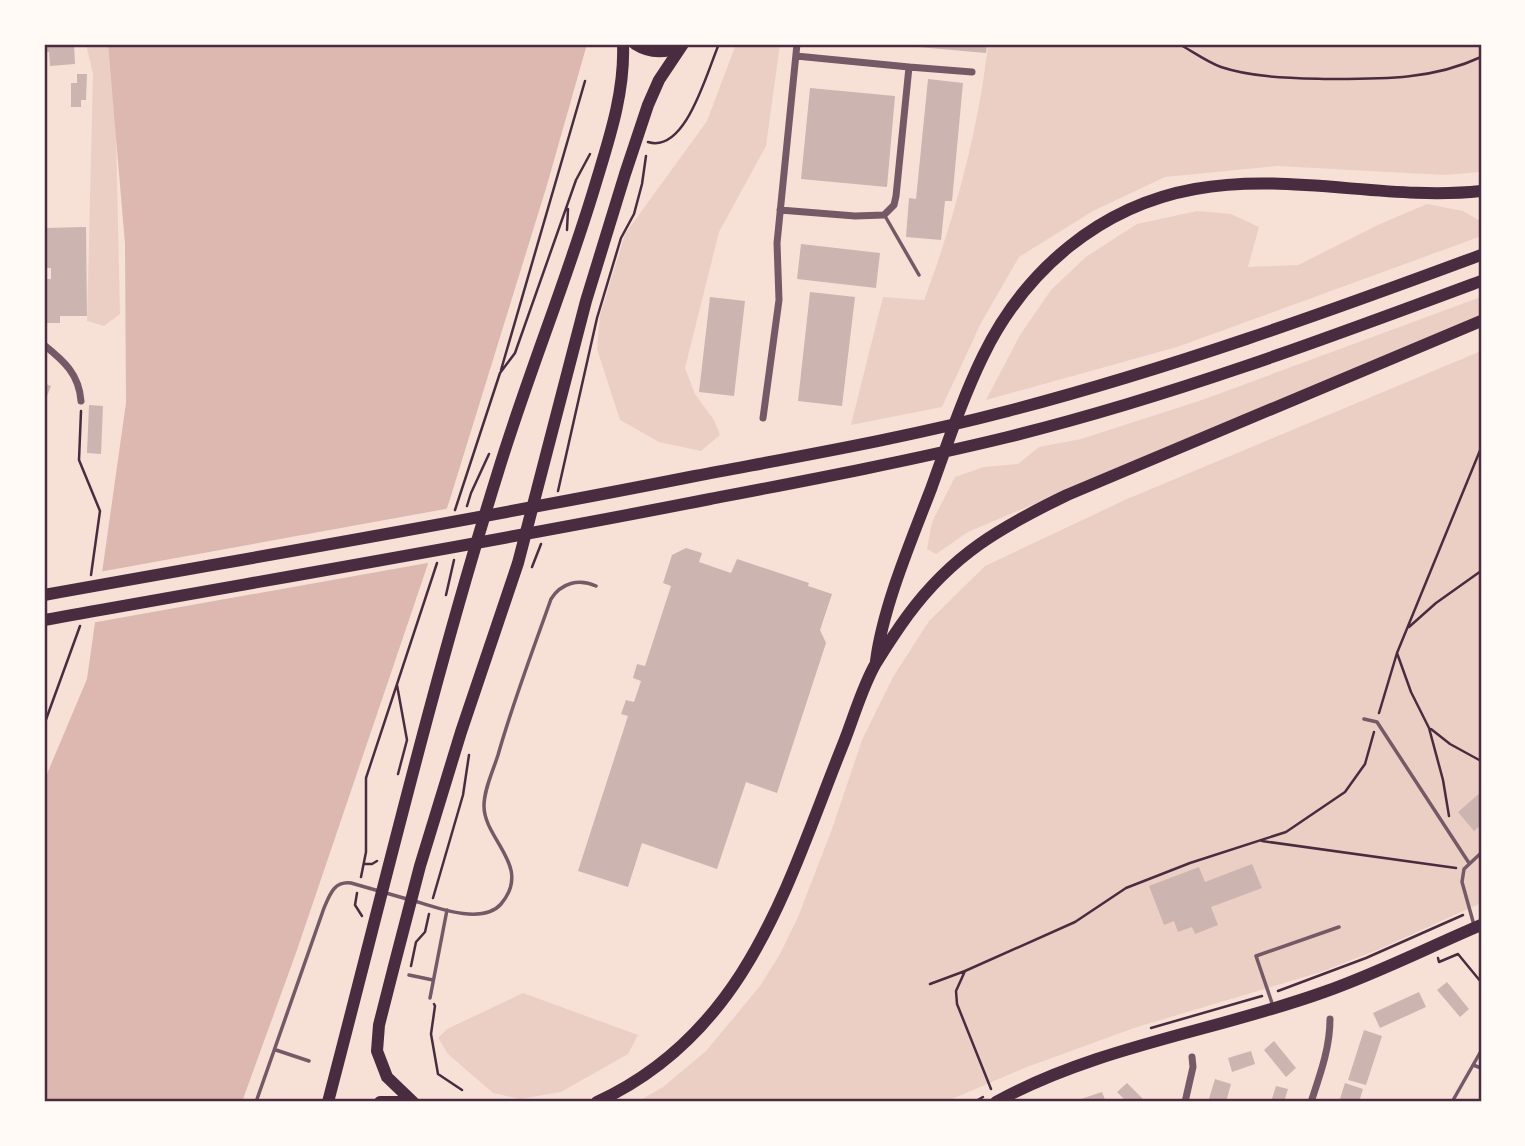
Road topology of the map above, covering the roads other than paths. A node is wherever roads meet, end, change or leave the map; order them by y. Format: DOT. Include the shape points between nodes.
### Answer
graph roads {
  1 [pos="623,44"];
  2 [pos="635,44"];
  3 [pos="683,44"];
  4 [pos="797,44"];
  5 [pos="796,56"];
  6 [pos="909,67"];
  7 [pos="972,72"];
  8 [pos="1481,191"];
  9 [pos="780,210"];
  10 [pos="884,215"];
  11 [pos="1481,255"];
  12 [pos="919,275"];
  13 [pos="1481,281"];
  14 [pos="1481,321"];
  15 [pos="44,345"];
  16 [pos="81,401"];
  17 [pos="763,418"];
  18 [pos="596,586"];
  19 [pos="44,595"];
  20 [pos="44,620"];
  21 [pos="875,665"];
  22 [pos="1364,719"];
  23 [pos="1481,853"];
  24 [pos="1469,863"];
  25 [pos="382,892"];
  26 [pos="411,901"];
  27 [pos="447,910"];
  28 [pos="1478,926"];
  29 [pos="1339,927"];
  30 [pos="409,975"];
  31 [pos="433,981"];
  32 [pos="430,998"];
  33 [pos="1273,1007"];
  34 [pos="1330,1019"];
  35 [pos="276,1050"];
  36 [pos="1481,1051"];
  37 [pos="1192,1057"];
  38 [pos="309,1061"];
  39 [pos="1473,1065"];
  40 [pos="1481,1068"];
  41 [pos="329,1101"];
  42 [pos="256,1102"];
  43 [pos="380,1102"];
  44 [pos="413,1102"];
  45 [pos="597,1102"];
  46 [pos="996,1102"];
  47 [pos="1185,1102"];
  48 [pos="1311,1102"];
  49 [pos="1452,1102"];
  1 -- 25 [label="main road" via="622,79 610,137 498,472"];
  2 -- 3 [label="main road" via="660,52"];
  3 -- 26 [label="main road" via="659,80 625,174 586,301 519,563 476,685"];
  4 -- 5 [label="street"];
  5 -- 6 [label="street"];
  5 -- 9 [label="street"];
  6 -- 7 [label="street"];
  6 -- 10 [label="street" via="897,196"];
  8 -- 21 [label="main road" via="1300,185 1196,189 1142,204 1091,230 1047,264 1011,307 976,371 879,633"];
  9 -- 10 [label="street"];
  9 -- 17 [label="street" via="779,300"];
  10 -- 12 [label="lane"];
  11 -- 19 [label="main road" via="1187,360 918,433"];
  13 -- 20 [label="main road" via="1268,360 1098,413 921,457 611,519"];
  14 -- 21 [label="main road" via="1009,523 951,567 908,615"];
  15 -- 16 [label="street" via="64,360 80,386"];
  18 -- 27 [label="lane" via="579,581 568,584 551,599 488,787 485,813 510,866 508,893 488,913"];
  21 -- 45 [label="main road" via="793,874 754,956 729,994 683,1045"];
  22 -- 24 [label="lane" via="1377,722"];
  23 -- 24 [label="lane"];
  24 -- 28 [label="lane" via="1462,882"];
  25 -- 26 [label="lane"];
  25 -- 35 [label="lane" via="346,882 330,894"];
  25 -- 41 [label="main road"];
  26 -- 27 [label="lane"];
  26 -- 44 [label="main road" via="379,1025 377,1051 387,1077"];
  27 -- 31 [label="lane"];
  28 -- 33 [label="main road" via="1324,992"];
  29 -- 33 [label="lane" via="1256,956"];
  30 -- 31 [label="lane"];
  31 -- 32 [label="lane"];
  33 -- 46 [label="main road" via="1097,1059"];
  34 -- 48 [label="street" via="1327,1053"];
  35 -- 38 [label="lane"];
  35 -- 42 [label="lane"];
  36 -- 39 [label="lane"];
  37 -- 47 [label="street"];
  39 -- 40 [label="lane"];
  39 -- 49 [label="lane"];
  43 -- 44 [label="main road"];
}
